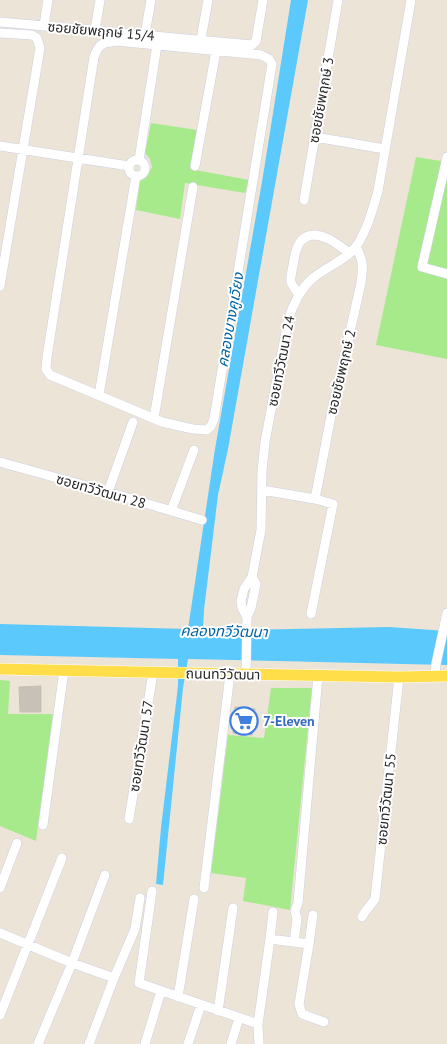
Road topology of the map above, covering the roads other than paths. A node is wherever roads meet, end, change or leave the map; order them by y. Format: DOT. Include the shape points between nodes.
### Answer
graph roads {
  1 [pos="48,0"];
  2 [pos="100,0"];
  3 [pos="151,0"];
  4 [pos="208,0"];
  5 [pos="263,0"];
  6 [pos="338,0"];
  7 [pos="411,0"];
  8 [pos="0,22"];
  9 [pos="44,26"];
  10 [pos="94,30"];
  11 [pos="0,33"];
  12 [pos="145,34"];
  13 [pos="202,40"];
  14 [pos="157,45"];
  15 [pos="216,51"];
  16 [pos="314,137"];
  17 [pos="0,146"];
  18 [pos="385,149"];
  19 [pos="23,150"];
  20 [pos="447,157"];
  21 [pos="78,158"];
  22 [pos="139,160"];
  23 [pos="129,166"];
  24 [pos="195,166"];
  25 [pos="136,176"];
  26 [pos="193,187"];
  27 [pos="304,200"];
  28 [pos="353,250"];
  29 [pos="447,274"];
  30 [pos="0,286"];
  31 [pos="300,295"];
  32 [pos="99,396"];
  33 [pos="154,418"];
  34 [pos="134,422"];
  35 [pos="194,450"];
  36 [pos="0,462"];
  37 [pos="262,490"];
  38 [pos="108,492"];
  39 [pos="315,499"];
  40 [pos="171,511"];
  41 [pos="202,520"];
  42 [pos="311,614"];
  43 [pos="446,617"];
  44 [pos="0,669"];
  45 [pos="64,670"];
  46 [pos="153,673"];
  47 [pos="230,674"];
  48 [pos="246,674"];
  49 [pos="318,676"];
  50 [pos="435,676"];
  51 [pos="447,676"];
  52 [pos="399,677"];
  53 [pos="129,819"];
  54 [pos="43,825"];
  55 [pos="17,843"];
  56 [pos="62,858"];
  57 [pos="105,875"];
  58 [pos="0,888"];
  59 [pos="204,888"];
  60 [pos="152,891"];
  61 [pos="140,898"];
  62 [pos="194,899"];
  63 [pos="233,908"];
  64 [pos="273,912"];
  65 [pos="313,915"];
  66 [pos="362,917"];
  67 [pos="0,933"];
  68 [pos="270,939"];
  69 [pos="294,942"];
  70 [pos="28,944"];
  71 [pos="309,944"];
  72 [pos="72,963"];
  73 [pos="114,978"];
  74 [pos="161,991"];
  75 [pos="178,997"];
  76 [pos="201,1005"];
  77 [pos="218,1011"];
  78 [pos="0,1015"];
  79 [pos="239,1018"];
  80 [pos="324,1022"];
  81 [pos="258,1024"];
  82 [pos="38,1044"];
  83 [pos="89,1044"];
  84 [pos="145,1044"];
  85 [pos="188,1044"];
  86 [pos="231,1044"];
  87 [pos="259,1044"];
  1 -- 9 [label="street"];
  2 -- 10 [label="street"];
  3 -- 12 [label="street"];
  4 -- 13 [label="street"];
  5 -- 13 [label="street, ซอยชัยพฤกษ์ 15/4" via="254,44"];
  6 -- 16 [label="street, ซอยชัยพฤกษ์ 3"];
  7 -- 18 [label="street"];
  8 -- 9 [label="street, ซอยชัยพฤกษ์ 15/4"];
  9 -- 10 [label="street, ซอยชัยพฤกษ์ 15/4"];
  10 -- 12 [label="street, ซอยชัยพฤกษ์ 15/4"];
  11 -- 19 [label="street" via="32,34 40,48"];
  12 -- 13 [label="street, ซอยชัยพฤกษ์ 15/4"];
  14 -- 15 [label="street"];
  14 -- 21 [label="street" via="116,41 103,43 98,48"];
  14 -- 22 [label="street"];
  15 -- 24 [label="street"];
  15 -- 33 [label="street" via="261,56 272,64 214,419 207,430"];
  16 -- 18 [label="street"];
  16 -- 27 [label="street, ซอยชัยพฤกษ์ 3"];
  17 -- 19 [label="street"];
  18 -- 28 [label="street" via="370,217"];
  19 -- 21 [label="street"];
  19 -- 30 [label="street"];
  20 -- 29 [label="street" via="422,267"];
  21 -- 23 [label="street"];
  21 -- 32 [label="street" via="46,369 50,376"];
  22 -- 23 [label="street" via="134,160"];
  22 -- 25 [label="street" via="144,162 145,168 142,175"];
  23 -- 25 [label="street" via="130,172"];
  25 -- 32 [label="street"];
  26 -- 33 [label="street"];
  28 -- 31 [label="street, ซอยทวีวัฒนา 24" via="312,278"];
  28 -- 31 [label="street" via="315,235 299,242 291,284"];
  28 -- 39 [label="street, ซอยชัยพฤกษ์ 2" via="362,260 361,284"];
  31 -- 37 [label="street, ซอยทวีวัฒนา 24" via="288,321 265,442"];
  32 -- 33 [label="street"];
  34 -- 38 [label="street"];
  35 -- 40 [label="street"];
  36 -- 38 [label="street, ซอยทวีวัฒนา 28"];
  37 -- 39 [label="street"];
  37 -- 48 [label="street, ซอยทวีวัฒนา 24" via="261,530 252,578 256,584 247,622"];
  38 -- 40 [label="street, ซอยทวีวัฒนา 28"];
  39 -- 42 [label="street" via="334,507"];
  40 -- 41 [label="street, ซอยทวีวัฒนา 28"];
  43 -- 50 [label="street"];
  44 -- 45 [label="main road, ถนนทวีวัฒนา"];
  45 -- 46 [label="main road, ถนนทวีวัฒนา"];
  45 -- 54 [label="street"];
  46 -- 47 [label="main road, ถนนทวีวัฒนา"];
  46 -- 53 [label="street, ซอยทวีวัฒนา 57"];
  47 -- 48 [label="main road, ถนนทวีวัฒนา"];
  47 -- 59 [label="street"];
  48 -- 49 [label="main road, ถนนทวีวัฒนา"];
  49 -- 52 [label="main road, ถนนทวีวัฒนา"];
  49 -- 69 [label="street" via="298,903 300,912"];
  50 -- 51 [label="main road, ถนนทวีวัฒนา"];
  50 -- 52 [label="main road, ถนนทวีวัฒนา"];
  52 -- 66 [label="street, ซอยทวีวัฒนา 55" via="375,899"];
  55 -- 58 [label="street"];
  56 -- 70 [label="street"];
  57 -- 72 [label="street"];
  60 -- 74 [label="street" via="138,983"];
  61 -- 73 [label="street" via="135,929"];
  62 -- 75 [label="street"];
  63 -- 77 [label="street"];
  64 -- 68 [label="street"];
  65 -- 71 [label="street"];
  67 -- 70 [label="street"];
  68 -- 69 [label="street"];
  68 -- 81 [label="street"];
  69 -- 71 [label="street"];
  70 -- 72 [label="street"];
  70 -- 78 [label="street"];
  71 -- 80 [label="street" via="299,1004 302,1014"];
  72 -- 73 [label="street"];
  72 -- 82 [label="street"];
  73 -- 83 [label="street"];
  74 -- 75 [label="street"];
  74 -- 84 [label="street"];
  75 -- 76 [label="street"];
  76 -- 77 [label="street"];
  76 -- 85 [label="street"];
  77 -- 79 [label="street"];
  79 -- 81 [label="street"];
  79 -- 86 [label="street"];
  81 -- 87 [label="street"];
}
